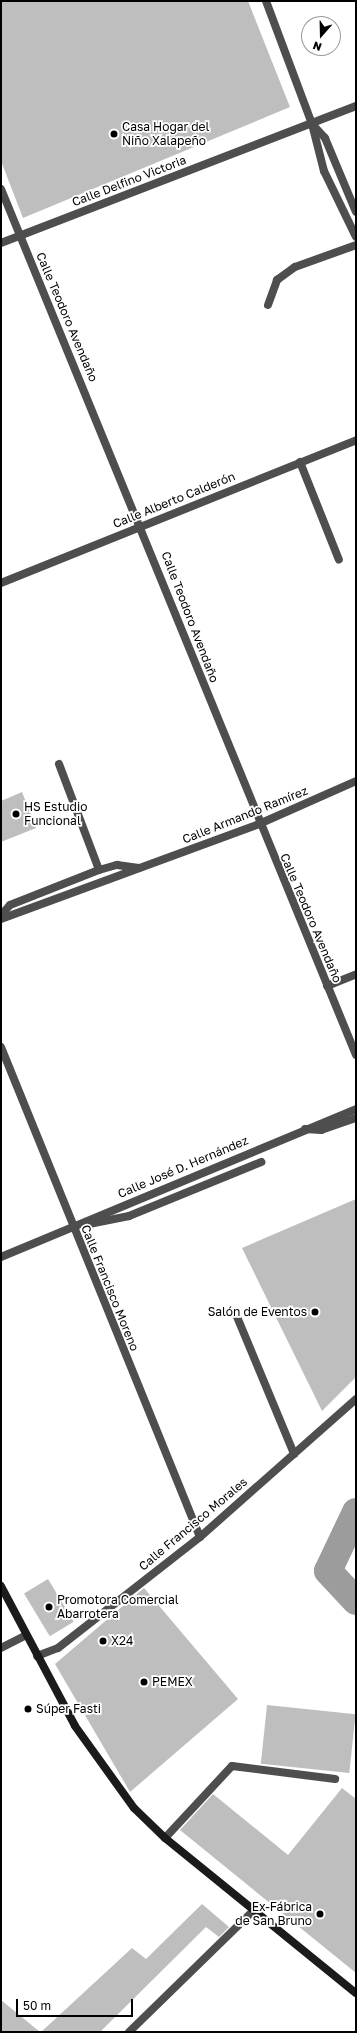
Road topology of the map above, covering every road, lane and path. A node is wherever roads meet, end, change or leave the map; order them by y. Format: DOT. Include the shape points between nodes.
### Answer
graph roads {
  1 [pos="266,1"];
  2 [pos="356,106"];
  3 [pos="312,124"];
  4 [pos="1,189"];
  5 [pos="356,212"];
  6 [pos="19,235"];
  7 [pos="356,238"];
  8 [pos="1,243"];
  9 [pos="356,245"];
  10 [pos="268,305"];
  11 [pos="356,440"];
  12 [pos="300,462"];
  13 [pos="142,526"];
  14 [pos="339,560"];
  15 [pos="1,583"];
  16 [pos="59,764"];
  17 [pos="356,781"];
  18 [pos="259,824"];
  19 [pos="142,868"];
  20 [pos="99,870"];
  21 [pos="1,915"];
  22 [pos="1,919"];
  23 [pos="356,974"];
  24 [pos="327,986"];
  25 [pos="1,1047"];
  26 [pos="356,1055"];
  27 [pos="356,1109"];
  28 [pos="356,1118"];
  29 [pos="302,1129"];
  30 [pos="262,1162"];
  31 [pos="72,1227"];
  32 [pos="1,1257"];
  33 [pos="234,1312"];
  34 [pos="356,1399"];
  35 [pos="294,1454"];
  36 [pos="200,1537"];
  37 [pos="1,1586"];
  38 [pos="26,1636"];
  39 [pos="1,1648"];
  40 [pos="37,1656"];
  41 [pos="335,1779"];
  42 [pos="165,1838"];
  43 [pos="254,1910"];
  44 [pos="356,1993"];
  45 [pos="129,2032"];
  1 -- 3 [label="street"];
  2 -- 3 [label="street, Calle Delfino Victoria"];
  3 -- 5 [label="street" via="325,138"];
  3 -- 6 [label="street, Calle Delfino Victoria"];
  3 -- 7 [label="street" via="324,171"];
  4 -- 6 [label="street, Calle Teodoro Avendaño"];
  6 -- 8 [label="street, Calle Delfino Victoria"];
  6 -- 13 [label="street, Calle Teodoro Avendaño"];
  9 -- 10 [label="street" via="295,266 277,280"];
  11 -- 12 [label="street, Calle Alberto Calderón"];
  12 -- 13 [label="street, Calle Alberto Calderón"];
  12 -- 14 [label="street"];
  13 -- 15 [label="street, Calle Alberto Calderón"];
  13 -- 18 [label="street, Calle Teodoro Avendaño"];
  16 -- 20 [label="street"];
  17 -- 18 [label="street, Calle Armando Ramírez"];
  18 -- 19 [label="street, Calle Armando Ramírez"];
  18 -- 24 [label="street, Calle Teodoro Avendaño"];
  19 -- 20 [label="street, Calle Armando Ramírez" via="117,865"];
  19 -- 22 [label="street, Calle Armando Ramírez"];
  20 -- 21 [label="street, Calle Armando Ramírez" via="10,905"];
  23 -- 24 [label="street"];
  24 -- 26 [label="street, Calle Teodoro Avendaño"];
  25 -- 31 [label="street, Calle Francisco Moreno"];
  27 -- 29 [label="street, Calle José D. Hernández"];
  28 -- 29 [label="street, Calle José D. Hernández" via="321,1130"];
  29 -- 31 [label="street, Calle José D. Hernández"];
  30 -- 31 [label="street, Calle José D. Hernández" via="130,1216"];
  31 -- 32 [label="street, Calle José D. Hernández"];
  31 -- 36 [label="street, Calle Francisco Moreno"];
  33 -- 35 [label="street"];
  34 -- 35 [label="street, Calle Francisco Morales"];
  35 -- 36 [label="street, Calle Francisco Morales"];
  36 -- 40 [label="street, Calle Francisco Morales" via="58,1648"];
  37 -- 38 [label="main road"];
  38 -- 39 [label="street"];
  38 -- 40 [label="main road"];
  40 -- 42 [label="main road" via="75,1726 106,1772 134,1808"];
  41 -- 42 [label="street" via="232,1766"];
  42 -- 43 [label="main road"];
  43 -- 44 [label="main road"];
  43 -- 45 [label="street"];
}
